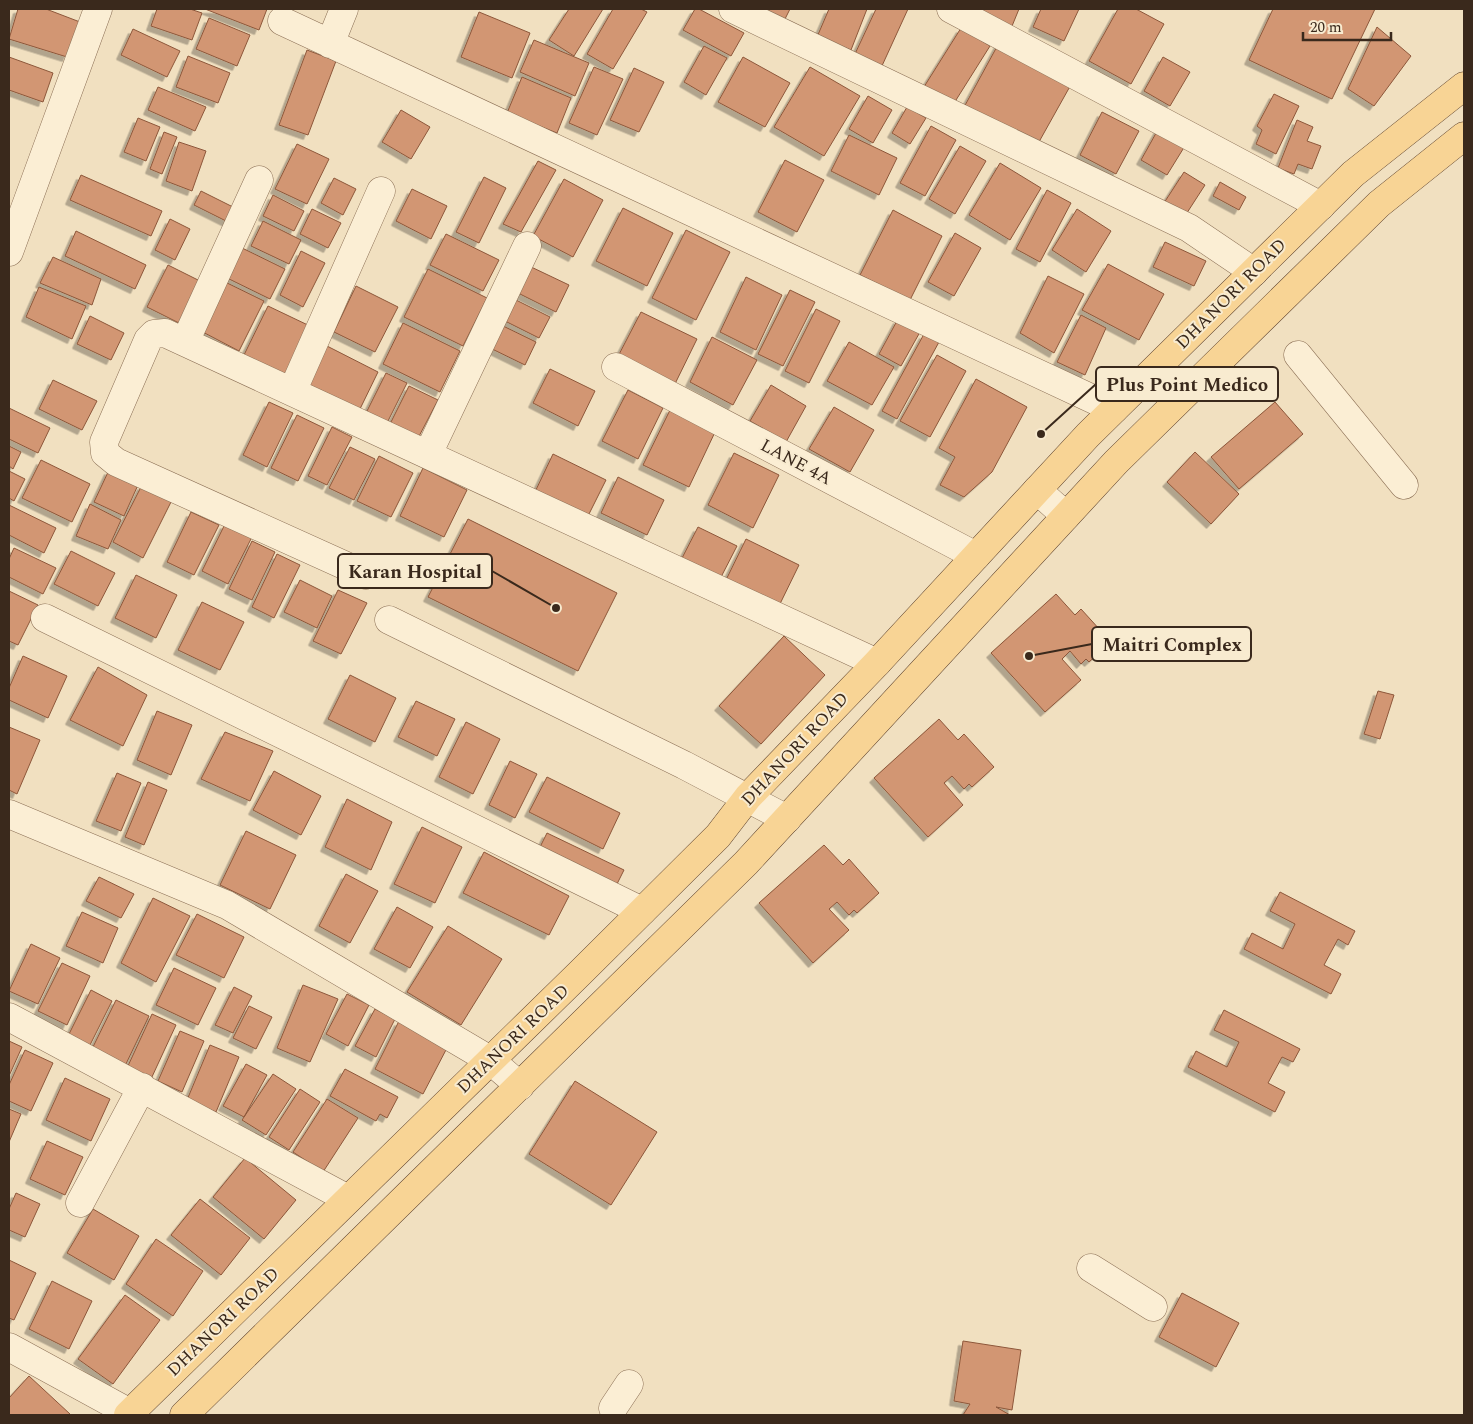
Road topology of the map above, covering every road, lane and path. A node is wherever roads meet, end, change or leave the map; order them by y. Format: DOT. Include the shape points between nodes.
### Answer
graph roads {
  1 [pos="98,9"];
  2 [pos="344,9"];
  3 [pos="732,9"];
  4 [pos="951,9"];
  5 [pos="282,21"];
  6 [pos="330,44"];
  7 [pos="1464,86"];
  8 [pos="1464,136"];
  9 [pos="259,180"];
  10 [pos="381,192"];
  11 [pos="1321,206"];
  12 [pos="1296,230"];
  13 [pos="527,246"];
  14 [pos="9,252"];
  15 [pos="1322,260"];
  16 [pos="1254,272"];
  17 [pos="185,342"];
  18 [pos="1298,355"];
  19 [pos="1168,357"];
  20 [pos="616,368"];
  21 [pos="1195,385"];
  22 [pos="292,392"];
  23 [pos="1114,409"];
  24 [pos="428,454"];
  25 [pos="1404,485"];
  26 [pos="1037,490"];
  27 [pos="1066,516"];
  28 [pos="976,556"];
  29 [pos="366,575"];
  30 [pos="45,618"];
  31 [pos="389,620"];
  32 [pos="877,663"];
  33 [pos="748,797"];
  34 [pos="9,814"];
  35 [pos="787,819"];
  36 [pos="642,910"];
  37 [pos="9,1017"];
  38 [pos="490,1060"];
  39 [pos="520,1086"];
  40 [pos="142,1088"];
  41 [pos="348,1199"];
  42 [pos="80,1203"];
  43 [pos="1091,1268"];
  44 [pos="1142,1300"];
  45 [pos="9,1347"];
  46 [pos="629,1384"];
  47 [pos="613,1408"];
  48 [pos="129,1414"];
  49 [pos="184,1415"];
  1 -- 14 [label="street"];
  2 -- 6 [label="street"];
  3 -- 16 [label="street" via="1189,228"];
  4 -- 11 [label="street"];
  5 -- 6 [label="street"];
  6 -- 23 [label="street"];
  7 -- 11 [label="main road, DHANORI ROAD" via="1353,174"];
  8 -- 15 [label="main road" via="1380,204"];
  9 -- 17 [label="street"];
  10 -- 22 [label="street"];
  11 -- 12 [label="main road, DHANORI ROAD"];
  12 -- 15 [label="main road"];
  12 -- 16 [label="main road, DHANORI ROAD"];
  13 -- 24 [label="street"];
  15 -- 21 [label="main road"];
  16 -- 19 [label="main road, DHANORI ROAD"];
  17 -- 22 [label="street"];
  17 -- 29 [label="street" via="164,333 154,334 148,340 104,442 105,453 116,462"];
  18 -- 25 [label="street"];
  19 -- 21 [label="main road"];
  19 -- 23 [label="main road, DHANORI ROAD"];
  20 -- 28 [label="street, LANE 4A"];
  21 -- 27 [label="main road"];
  22 -- 24 [label="street"];
  23 -- 26 [label="main road, DHANORI ROAD"];
  24 -- 32 [label="street"];
  26 -- 27 [label="street"];
  26 -- 28 [label="main road, DHANORI ROAD"];
  27 -- 35 [label="main road"];
  28 -- 32 [label="main road, DHANORI ROAD"];
  30 -- 36 [label="street"];
  31 -- 33 [label="street"];
  32 -- 33 [label="main road, DHANORI ROAD"];
  33 -- 35 [label="street"];
  33 -- 36 [label="main road, DHANORI ROAD" via="718,836"];
  34 -- 38 [label="street" via="227,905"];
  35 -- 39 [label="main road"];
  36 -- 38 [label="main road, DHANORI ROAD"];
  37 -- 40 [label="street"];
  38 -- 39 [label="street"];
  38 -- 41 [label="main road, DHANORI ROAD"];
  39 -- 49 [label="main road"];
  40 -- 41 [label="street"];
  40 -- 42 [label="street"];
  41 -- 48 [label="main road, DHANORI ROAD"];
  43 -- 44 [label="street"];
  45 -- 48 [label="street"];
  46 -- 47 [label="street"];
}
